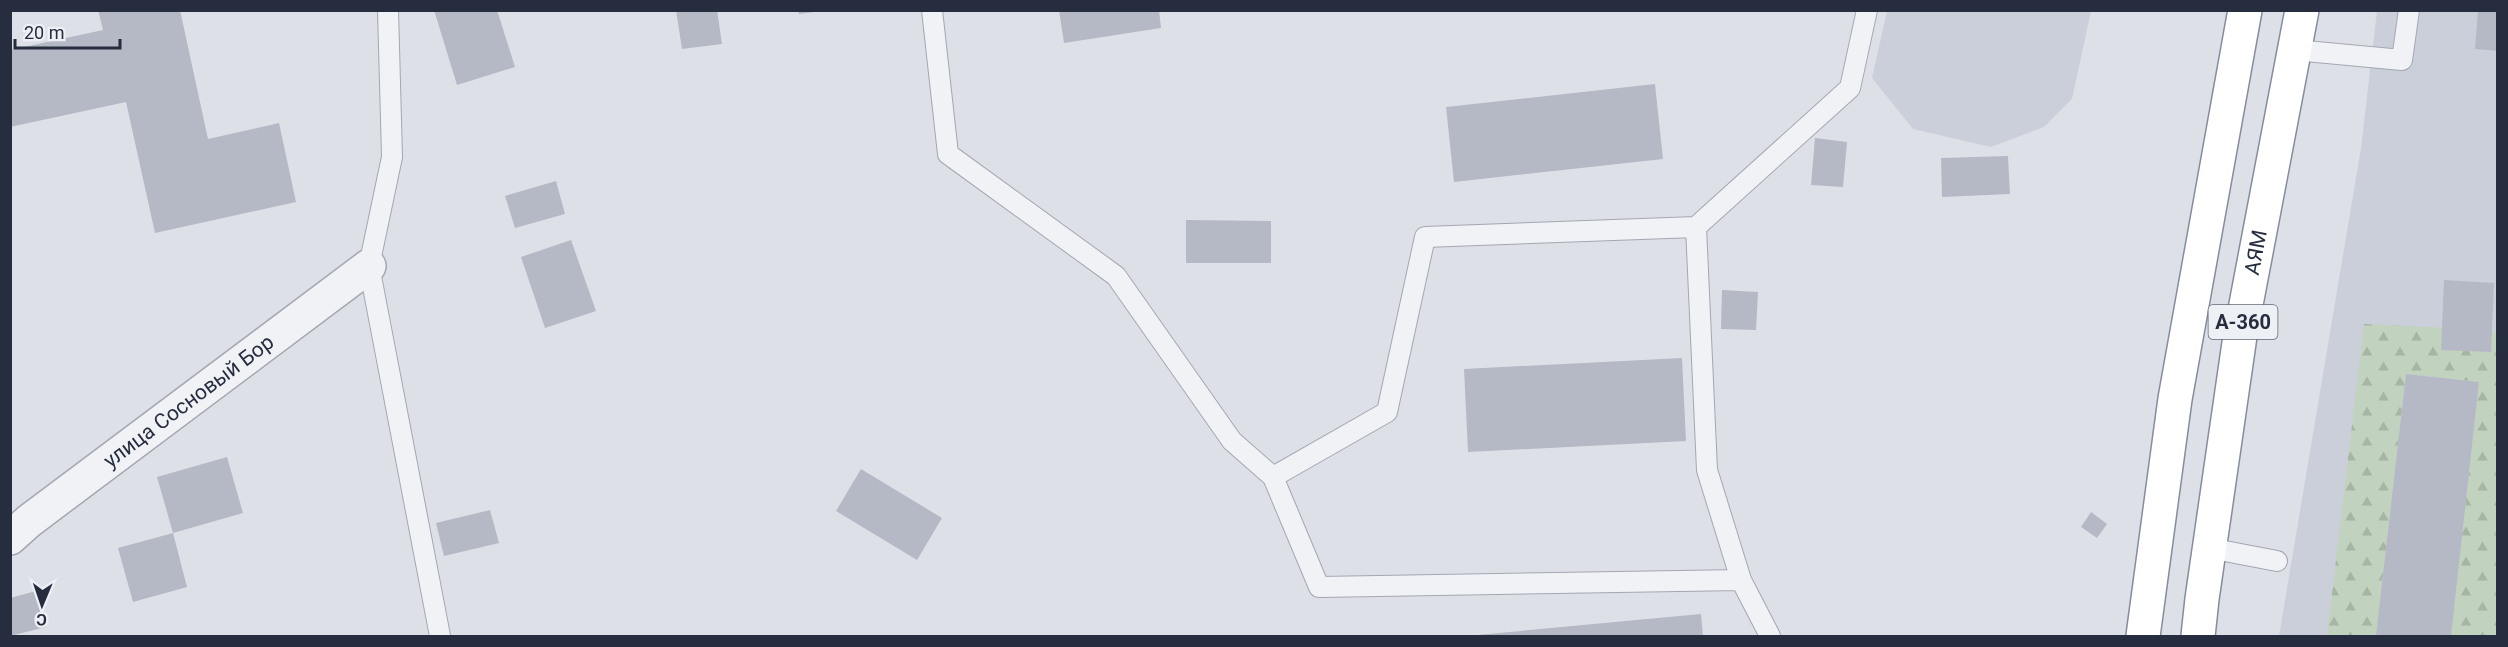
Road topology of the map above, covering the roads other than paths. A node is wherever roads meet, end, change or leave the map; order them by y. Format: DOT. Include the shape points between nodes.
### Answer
graph roads {
  1 [pos="388,10"];
  2 [pos="932,10"];
  3 [pos="1867,10"];
  4 [pos="2245,10"];
  5 [pos="2302,10"];
  6 [pos="2409,10"];
  7 [pos="2295,50"];
  8 [pos="1696,227"];
  9 [pos="369,266"];
  10 [pos="1272,477"];
  11 [pos="10,538"];
  12 [pos="2209,548"];
  13 [pos="2277,561"];
  14 [pos="1741,580"];
  15 [pos="440,636"];
  16 [pos="1770,636"];
  17 [pos="2143,636"];
  18 [pos="2198,636"];
  1 -- 9 [label="lane" via="392,157"];
  2 -- 10 [label="lane" via="948,154 1116,276 1232,441"];
  3 -- 8 [label="lane" via="1851,88"];
  4 -- 17 [label="highway, А-360" via="2175,399"];
  5 -- 7 [label="highway, АЯМ / А-360"];
  6 -- 7 [label="lane" via="2402,60"];
  7 -- 12 [label="highway, АЯМ / А-360" via="2240,336"];
  8 -- 10 [label="lane" via="1425,237 1387,412"];
  8 -- 14 [label="lane" via="1707,470"];
  9 -- 11 [label="street, улица Сосновый Бор"];
  9 -- 15 [label="lane"];
  10 -- 14 [label="lane" via="1319,587"];
  12 -- 13 [label="lane"];
  12 -- 18 [label="highway, АЯМ / А-360"];
  14 -- 16 [label="lane"];
}
